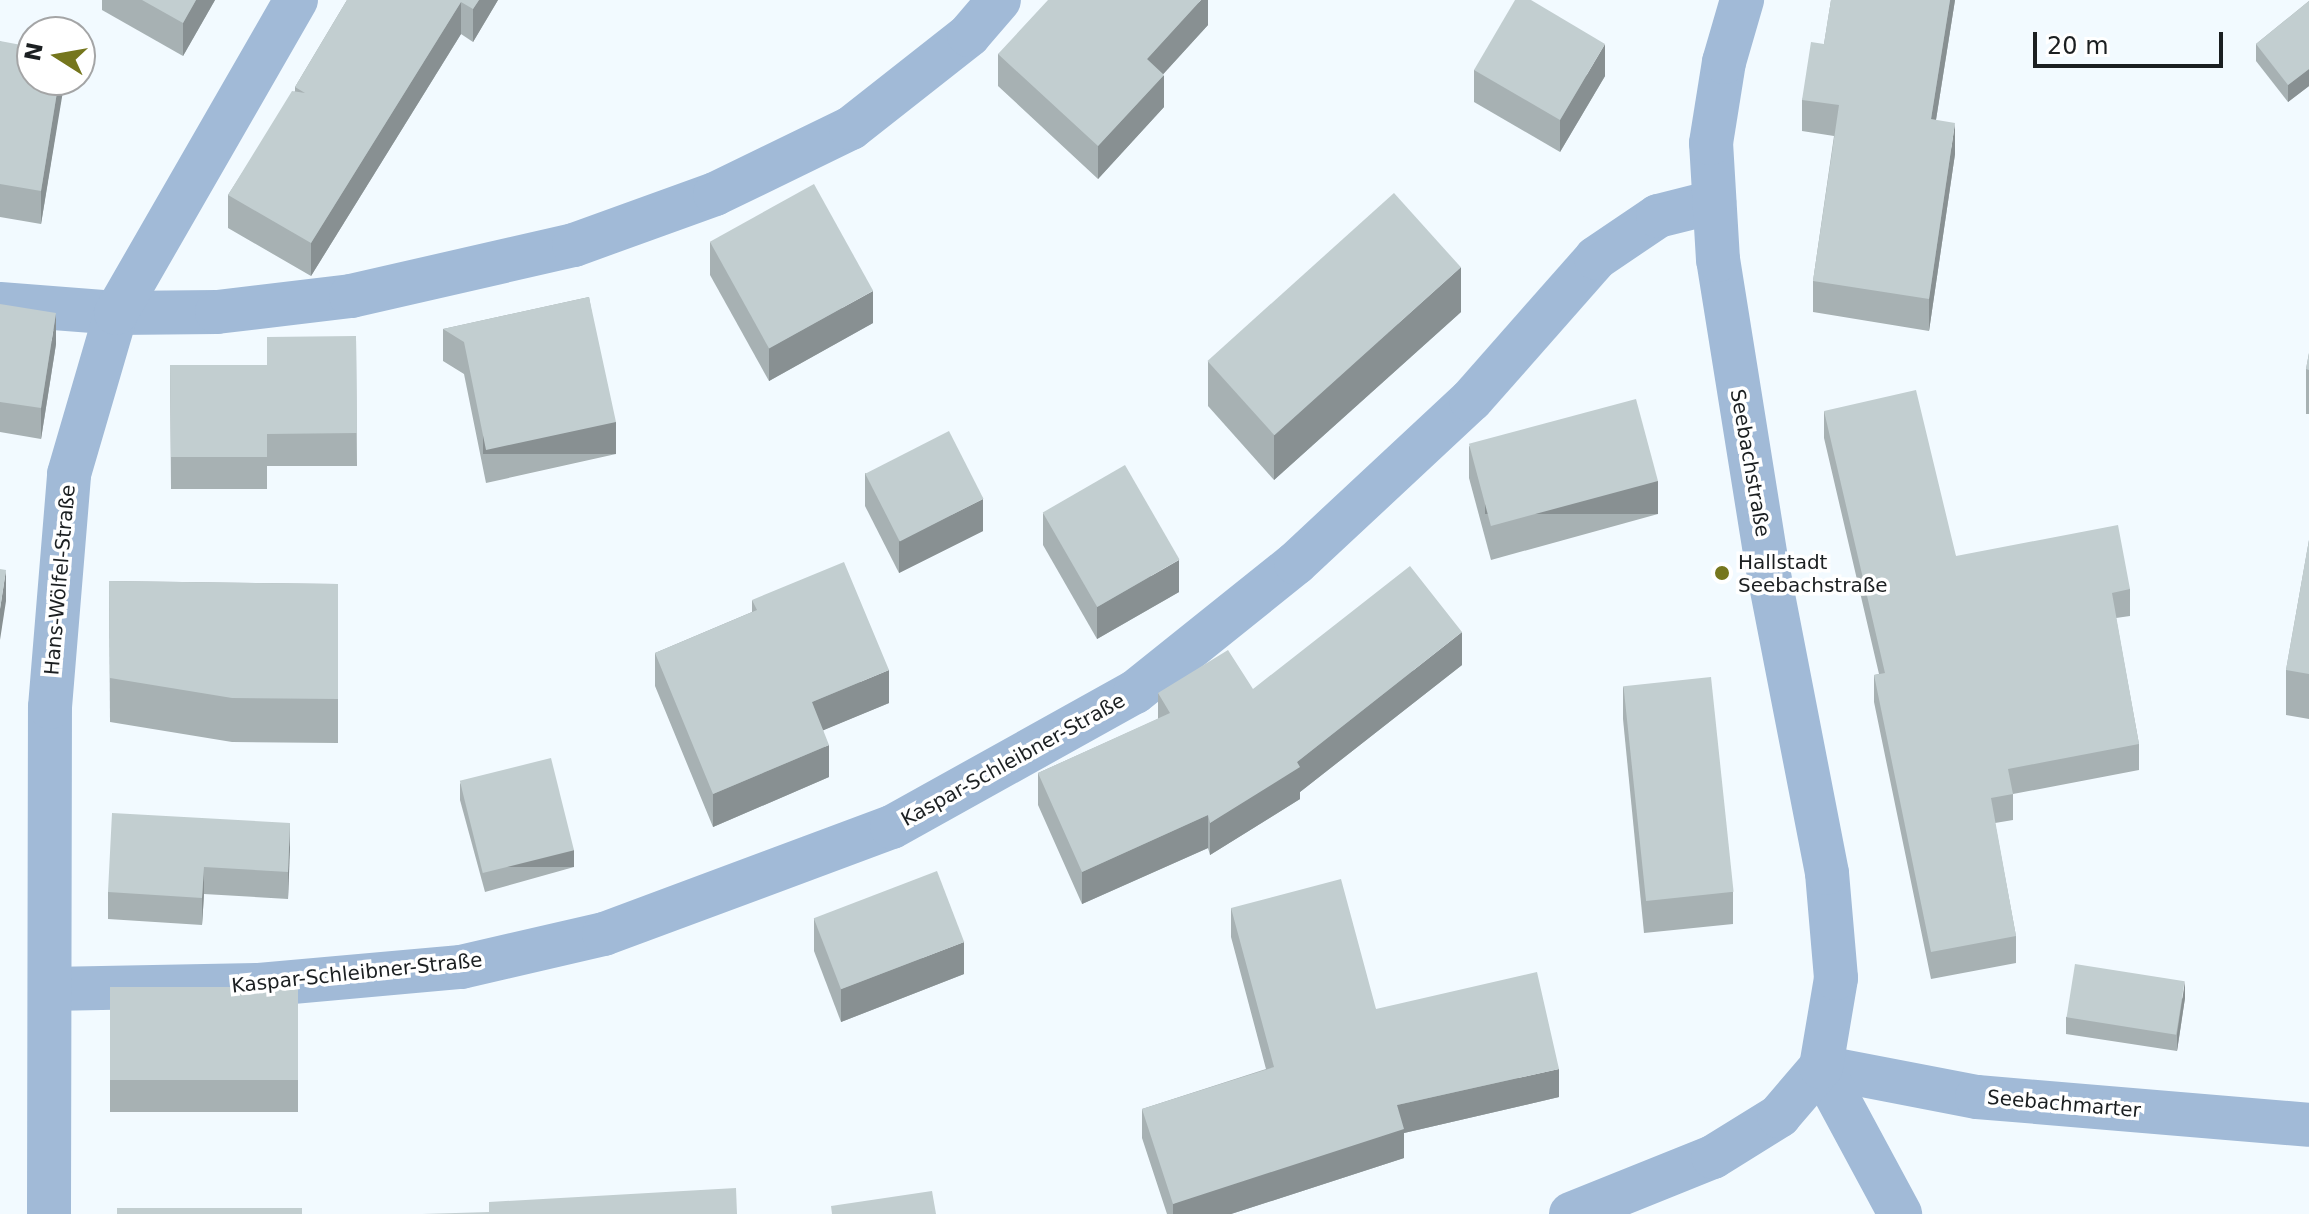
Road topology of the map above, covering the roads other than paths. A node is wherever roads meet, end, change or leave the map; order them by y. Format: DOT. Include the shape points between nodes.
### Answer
graph roads {
  1 [pos="296,0"];
  2 [pos="999,0"];
  3 [pos="1742,0"];
  4 [pos="1714,202"];
  5 [pos="0,304"];
  6 [pos="116,313"];
  7 [pos="50,989"];
  8 [pos="1821,1067"];
  9 [pos="2309,1125"];
  10 [pos="49,1214"];
  11 [pos="1571,1214"];
  12 [pos="1900,1214"];
  1 -- 6 [label="street, Hans-Wölfel-Straße"];
  2 -- 6 [label="street" via="969,35 851,128 715,194 574,245 351,296 217,312"];
  3 -- 4 [label="street, Seebachstraße" via="1724,62 1711,143"];
  4 -- 7 [label="street, Kaspar-Schleibner-Straße" via="1658,216 1596,258 1471,400 1296,563 1135,692 892,827 604,934 461,967 259,985"];
  4 -- 8 [label="street, Seebachstraße" via="1737,393 1827,873 1836,978"];
  5 -- 6 [label="street"];
  6 -- 7 [label="street, Hans-Wölfel-Straße" via="69,474 50,707"];
  7 -- 10 [label="street, Hans-Wölfel-Straße"];
  8 -- 9 [label="street, Seebachmarter" via="1977,1097"];
  8 -- 11 [label="street" via="1779,1116 1713,1157"];
  8 -- 12 [label="street"];
}
